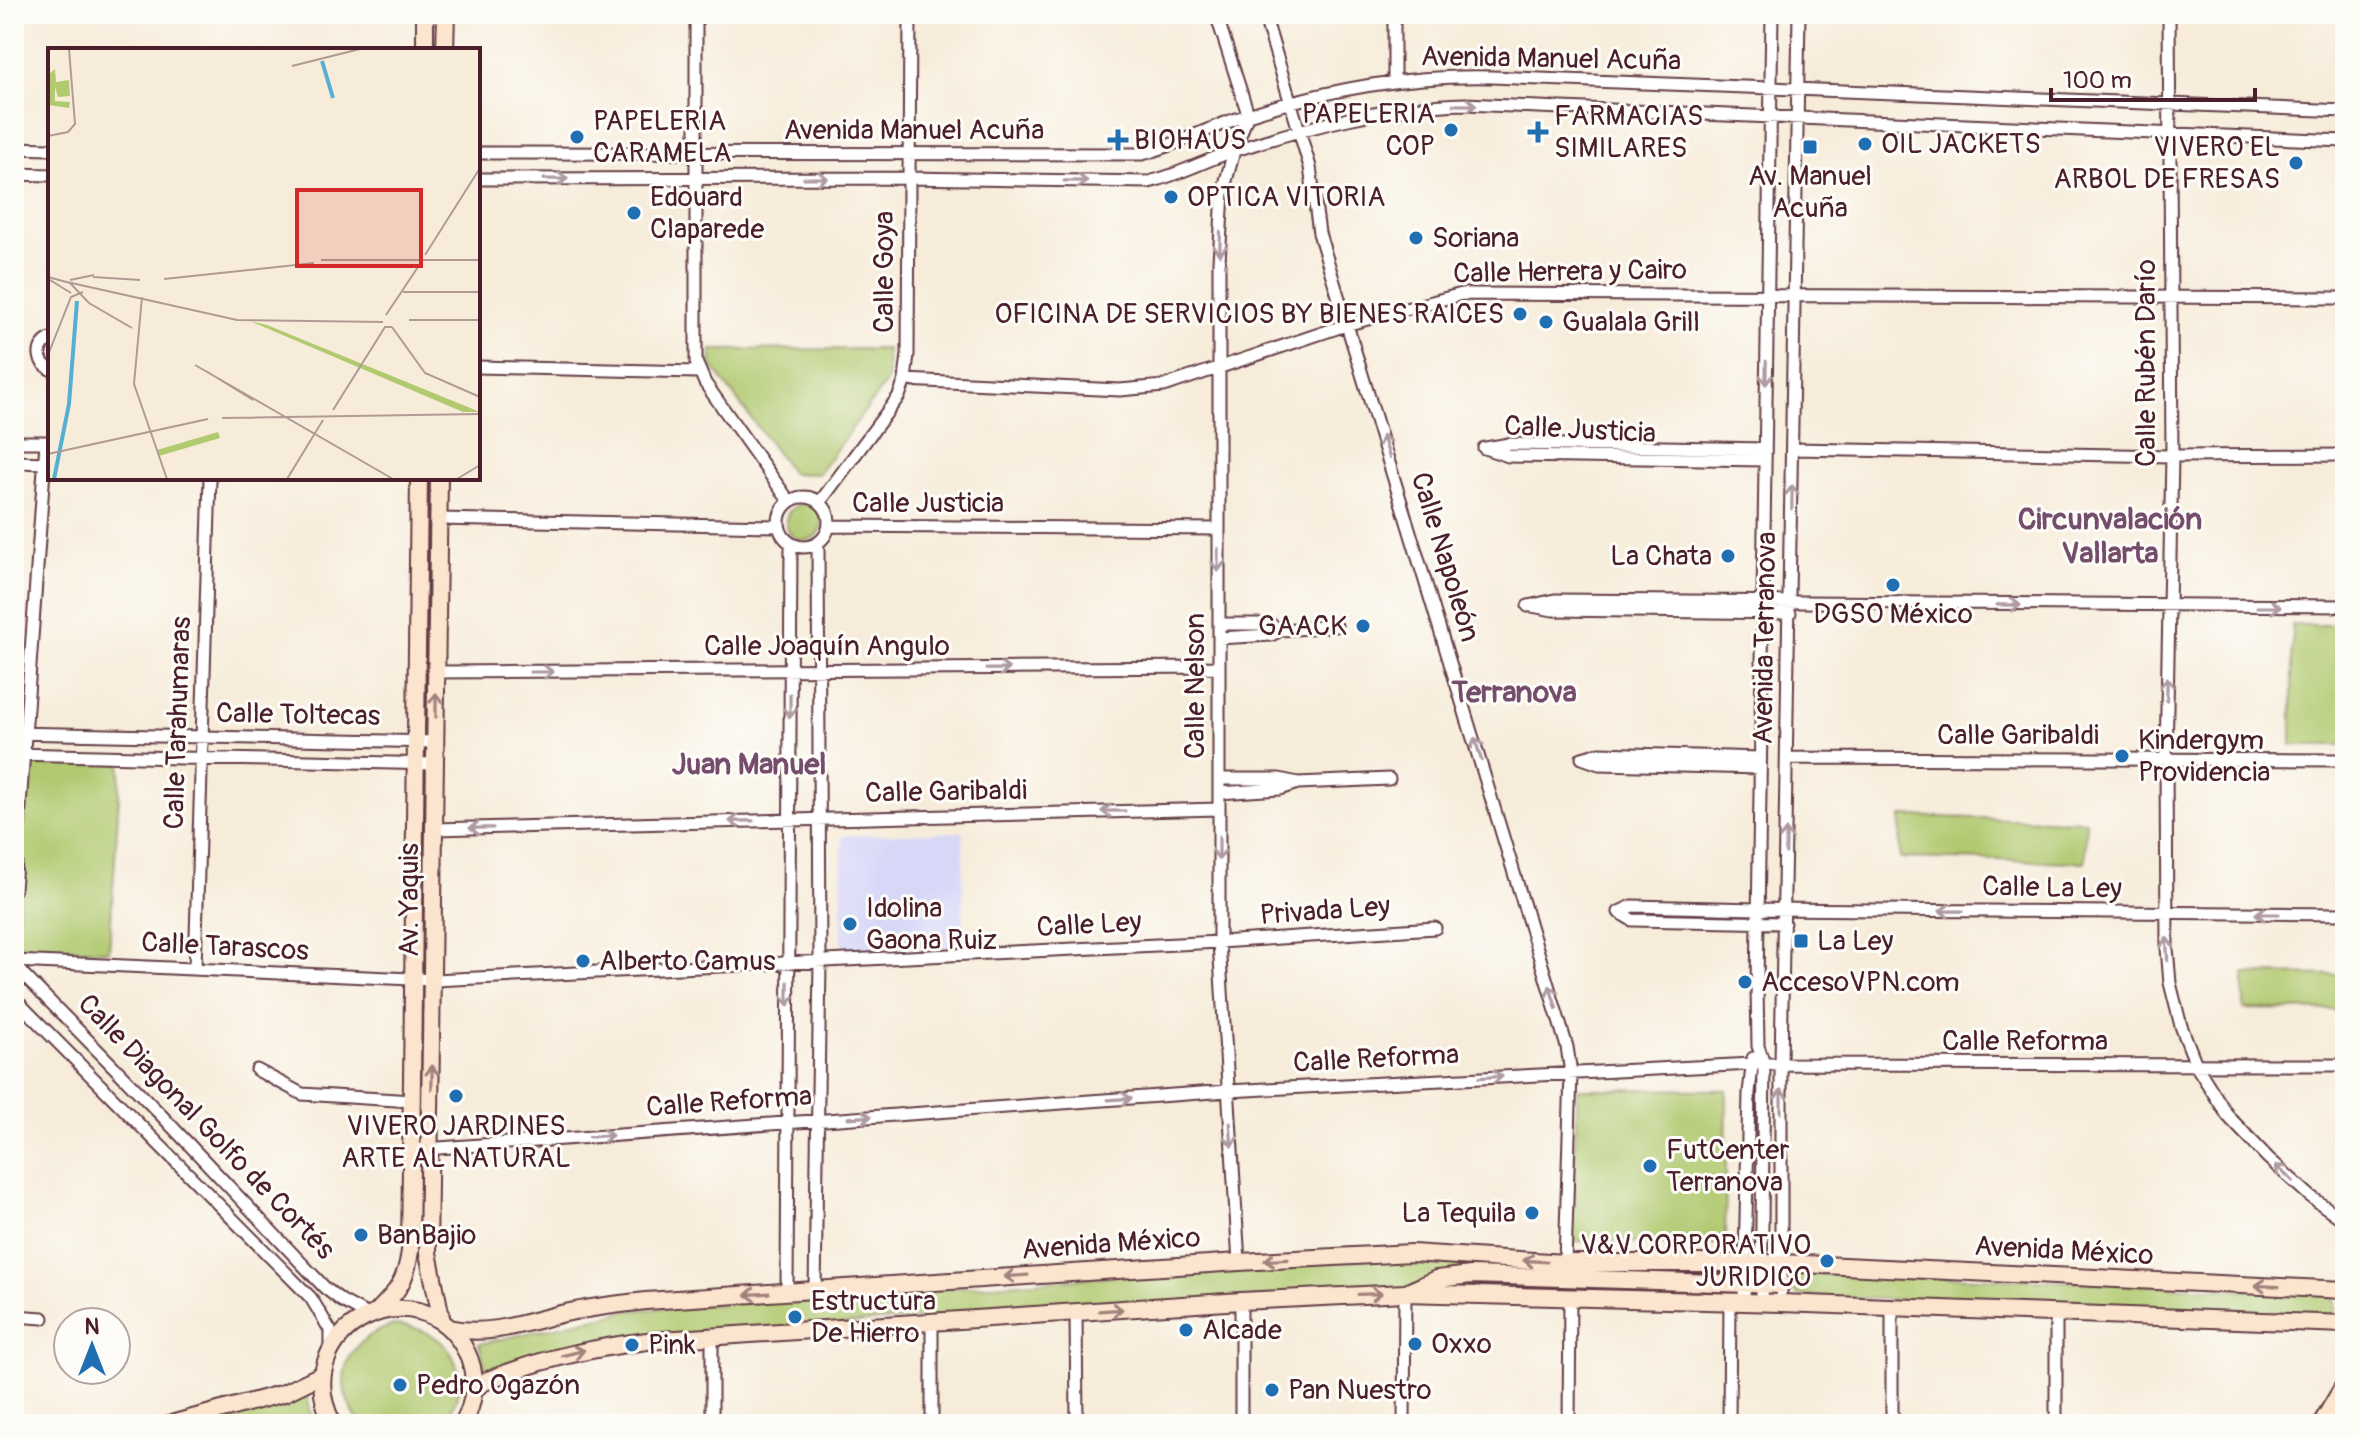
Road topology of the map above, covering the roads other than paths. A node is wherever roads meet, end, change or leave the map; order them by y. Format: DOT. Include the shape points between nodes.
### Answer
graph roads {
  1 [pos="425,14"];
  2 [pos="446,14"];
  3 [pos="696,14"];
  4 [pos="910,14"];
  5 [pos="1216,14"];
  6 [pos="1264,14"];
  7 [pos="1394,14"];
  8 [pos="1772,14"];
  9 [pos="1799,14"];
  10 [pos="2169,14"];
  11 [pos="425,48"];
  12 [pos="445,48"];
  13 [pos="1394,82"];
  14 [pos="1771,89"];
  15 [pos="1798,90"];
  16 [pos="1291,102"];
  17 [pos="2169,104"];
  18 [pos="2345,111"];
  19 [pos="1248,114"];
  20 [pos="1770,117"];
  21 [pos="1798,118"];
  22 [pos="1300,133"];
  23 [pos="2168,133"];
  24 [pos="2345,141"];
  25 [pos="14,148"];
  26 [pos="48,149"];
  27 [pos="1234,151"];
  28 [pos="480,153"];
  29 [pos="694,153"];
  30 [pos="908,153"];
  31 [pos="14,174"];
  32 [pos="48,175"];
  33 [pos="694,178"];
  34 [pos="908,178"];
  35 [pos="480,179"];
  36 [pos="1767,295"];
  37 [pos="1795,295"];
  38 [pos="2170,297"];
  39 [pos="2345,298"];
  40 [pos="1349,324"];
  41 [pos="48,341"];
  42 [pos="48,367"];
  43 [pos="480,367"];
  44 [pos="1219,368"];
  45 [pos="698,372"];
  46 [pos="905,380"];
  47 [pos="14,442"];
  48 [pos="48,442"];
  49 [pos="1793,449"];
  50 [pos="1665,452"];
  51 [pos="1765,454"];
  52 [pos="2345,455"];
  53 [pos="2172,456"];
  54 [pos="14,462"];
  55 [pos="47,462"];
  56 [pos="210,480"];
  57 [pos="419,480"];
  58 [pos="439,480"];
  59 [pos="789,501"];
  60 [pos="820,502"];
  61 [pos="438,519"];
  62 [pos="778,526"];
  63 [pos="829,526"];
  64 [pos="1218,529"];
  65 [pos="818,543"];
  66 [pos="791,544"];
  67 [pos="2345,606"];
  68 [pos="1763,607"];
  69 [pos="2168,607"];
  70 [pos="1790,608"];
  71 [pos="1219,624"];
  72 [pos="1336,626"];
  73 [pos="1252,631"];
  74 [pos="1219,638"];
  75 [pos="1218,667"];
  76 [pos="818,670"];
  77 [pos="790,671"];
  78 [pos="436,672"];
  79 [pos="19,733"];
  80 [pos="202,737"];
  81 [pos="416,742"];
  82 [pos="436,742"];
  83 [pos="18,754"];
  84 [pos="1787,758"];
  85 [pos="201,759"];
  86 [pos="2166,759"];
  87 [pos="2345,760"];
  88 [pos="1719,762"];
  89 [pos="416,763"];
  90 [pos="1760,763"];
  91 [pos="435,764"];
  92 [pos="1219,779"];
  93 [pos="1389,779"];
  94 [pos="1254,785"];
  95 [pos="1219,793"];
  96 [pos="1219,809"];
  97 [pos="819,819"];
  98 [pos="790,820"];
  99 [pos="435,829"];
  100 [pos="14,890"];
  101 [pos="1685,907"];
  102 [pos="1758,909"];
  103 [pos="1785,909"];
  104 [pos="2166,914"];
  105 [pos="2345,914"];
  106 [pos="1685,921"];
  107 [pos="1758,923"];
  108 [pos="1784,923"];
  109 [pos="1435,928"];
  110 [pos="1219,942"];
  111 [pos="14,963"];
  112 [pos="820,963"];
  113 [pos="789,964"];
  114 [pos="195,969"];
  115 [pos="413,979"];
  116 [pos="434,980"];
  117 [pos="14,998"];
  118 [pos="1758,1064"];
  119 [pos="1781,1064"];
  120 [pos="2345,1065"];
  121 [pos="2197,1067"];
  122 [pos="257,1070"];
  123 [pos="1571,1073"];
  124 [pos="1228,1091"];
  125 [pos="412,1101"];
  126 [pos="817,1120"];
  127 [pos="788,1122"];
  128 [pos="430,1148"];
  129 [pos="411,1150"];
  130 [pos="2345,1221"];
  131 [pos="1239,1262"];
  132 [pos="1753,1262"];
  133 [pos="1565,1263"];
  134 [pos="1781,1263"];
  135 [pos="1753,1283"];
  136 [pos="1781,1285"];
  137 [pos="815,1290"];
  138 [pos="2345,1290"];
  139 [pos="787,1292"];
  140 [pos="1405,1293"];
  141 [pos="1570,1297"];
  142 [pos="1241,1301"];
  143 [pos="1745,1302"];
  144 [pos="1781,1303"];
  145 [pos="1892,1307"];
  146 [pos="1076,1312"];
  147 [pos="372,1313"];
  148 [pos="2056,1313"];
  149 [pos="14,1316"];
  150 [pos="43,1318"];
  151 [pos="932,1321"];
  152 [pos="2345,1324"];
  153 [pos="445,1325"];
  154 [pos="712,1336"];
  155 [pos="330,1352"];
  156 [pos="323,1374"];
  157 [pos="2345,1384"];
  158 [pos="473,1396"];
  159 [pos="171,1424"];
  160 [pos="333,1424"];
  161 [pos="463,1424"];
  162 [pos="481,1424"];
  163 [pos="712,1424"];
  164 [pos="932,1424"];
  165 [pos="1077,1424"];
  166 [pos="1241,1424"];
  167 [pos="1404,1424"];
  168 [pos="1569,1424"];
  169 [pos="1729,1424"];
  170 [pos="1892,1424"];
  171 [pos="2056,1424"];
  172 [pos="2321,1424"];
  1 -- 11 [label="main road"];
  2 -- 12 [label="main road"];
  3 -- 29 [label="street"];
  4 -- 30 [label="street, Calle Goya"];
  5 -- 19 [label="street"];
  6 -- 16 [label="street, Calle Napoleón"];
  7 -- 13 [label="street"];
  8 -- 14 [label="street, Avenida Terranova"];
  9 -- 15 [label="street, Avenida Terranova"];
  10 -- 17 [label="street, Calle Rubén Darío"];
  13 -- 14 [label="street, Avenida Manuel Acuña" via="1477,77"];
  13 -- 16 [label="street, Avenida Manuel Acuña"];
  14 -- 15 [label="street, Avenida Manuel Acuña"];
  14 -- 20 [label="street, Avenida Terranova"];
  15 -- 17 [label="street, Avenida Manuel Acuña"];
  15 -- 21 [label="street, Avenida Terranova"];
  16 -- 19 [label="street, Avenida Manuel Acuña"];
  16 -- 22 [label="street, Calle Napoleón"];
  17 -- 18 [label="street, Avenida Manuel Acuña"];
  17 -- 23 [label="street, Calle Rubén Darío"];
  19 -- 27 [label="street, Calle Nelson"];
  19 -- 30 [label="street, Avenida Manuel Acuña" via="1142,154"];
  20 -- 21 [label="street, Avenida Manuel Acuña"];
  22 -- 20 [label="street, Avenida Manuel Acuña, one-way" via="1379,112 1436,105"];
  20 -- 36 [label="street, Avenida Terranova"];
  21 -- 23 [label="street, Avenida Manuel Acuña"];
  21 -- 37 [label="street, Avenida Terranova"];
  22 -- 27 [label="street, Avenida Manuel Acuña"];
  22 -- 40 [label="street, Calle Napoleón" via="1319,233"];
  23 -- 24 [label="street, Avenida Manuel Acuña"];
  23 -- 38 [label="street, Calle Rubén Darío"];
  25 -- 26 [label="street"];
  34 -- 27 [label="street, Avenida Manuel Acuña, one-way" via="1149,182"];
  27 -- 44 [label="street, Calle Nelson, one-way" via="1221,213"];
  28 -- 29 [label="street, Avenida Manuel Acuña"];
  29 -- 30 [label="street, Avenida Manuel Acuña"];
  29 -- 33 [label="street"];
  30 -- 34 [label="street, Calle Goya"];
  31 -- 32 [label="street"];
  33 -- 34 [label="street, Avenida Manuel Acuña, one-way"];
  35 -- 33 [label="street, Avenida Manuel Acuña, one-way"];
  33 -- 45 [label="street"];
  34 -- 46 [label="street, Calle Goya"];
  36 -- 37 [label="street, Calle Herrera y Cairo"];
  36 -- 40 [label="street, Calle Herrera y Cairo" via="1462,294"];
  36 -- 51 [label="street, Avenida Terranova, one-way"];
  37 -- 38 [label="street, Calle Herrera y Cairo"];
  37 -- 49 [label="street, Avenida Terranova"];
  38 -- 39 [label="street, Calle Herrera y Cairo"];
  38 -- 53 [label="street, Calle Rubén Darío"];
  40 -- 44 [label="street, Calle Herrera y Cairo"];
  123 -- 40 [label="street, Calle Napoleón, one-way" via="1564,1033"];
  41 -- 42 [label="street" via="39,354"];
  43 -- 45 [label="street"];
  44 -- 46 [label="street, Calle Herrera y Cairo" via="1141,389"];
  44 -- 64 [label="street, Calle Nelson"];
  45 -- 59 [label="street"];
  46 -- 60 [label="street, Calle Goya" via="899,396"];
  47 -- 48 [label="street"];
  48 -- 55 [label="street"];
  49 -- 53 [label="street"];
  70 -- 49 [label="street, Avenida Terranova, one-way"];
  50 -- 50 [label="street, Calle Justicia" via="1509,444 1484,448 1508,456"];
  50 -- 51 [label="street, Calle Justicia"];
  51 -- 68 [label="street, Avenida Terranova"];
  52 -- 53 [label="street"];
  53 -- 69 [label="street, Calle Rubén Darío"];
  54 -- 55 [label="street"];
  55 -- 79 [label="street"];
  56 -- 80 [label="street, Calle Tarahumaras"];
  57 -- 81 [label="main road, Av. Yaquis"];
  58 -- 61 [label="main road, Av. Yaquis"];
  59 -- 60 [label="street" via="805,497"];
  59 -- 62 [label="street"];
  60 -- 63 [label="street"];
  61 -- 62 [label="street"];
  61 -- 78 [label="main road, Av. Yaquis"];
  62 -- 66 [label="street"];
  63 -- 64 [label="street, Calle Justicia"];
  63 -- 65 [label="street"];
  64 -- 71 [label="street, Calle Nelson, one-way"];
  65 -- 66 [label="street"];
  65 -- 76 [label="street"];
  66 -- 77 [label="street"];
  69 -- 67 [label="street, one-way"];
  68 -- 68 [label="street" via="1555,600 1528,606 1553,610"];
  68 -- 70 [label="street"];
  68 -- 90 [label="street, Avenida Terranova"];
  70 -- 69 [label="street, one-way"];
  86 -- 69 [label="street, Calle Rubén Darío, one-way"];
  70 -- 84 [label="street, Avenida Terranova"];
  71 -- 73 [label="street"];
  71 -- 74 [label="street, Calle Nelson"];
  72 -- 73 [label="street" via="1276,633 1270,624"];
  73 -- 74 [label="street"];
  74 -- 75 [label="street, Calle Nelson"];
  76 -- 75 [label="street, Calle Joaquín Angulo, one-way"];
  75 -- 92 [label="street, Calle Nelson"];
  76 -- 77 [label="street, Calle Joaquín Angulo"];
  76 -- 97 [label="street"];
  78 -- 77 [label="street, Calle Joaquín Angulo, one-way"];
  77 -- 98 [label="street, one-way"];
  82 -- 78 [label="main road, Av. Yaquis, one-way"];
  79 -- 80 [label="street, Calle Toltecas"];
  79 -- 83 [label="street"];
  80 -- 81 [label="street, Calle Toltecas"];
  80 -- 85 [label="street, Calle Tarahumaras"];
  81 -- 82 [label="street, Calle Toltecas"];
  81 -- 89 [label="main road, Av. Yaquis"];
  82 -- 91 [label="main road, Av. Yaquis"];
  83 -- 85 [label="street, Calle Toltecas"];
  83 -- 100 [label="street"];
  84 -- 86 [label="street, Calle Garibaldi"];
  103 -- 84 [label="street, Avenida Terranova, one-way"];
  85 -- 89 [label="street, Calle Toltecas"];
  85 -- 114 [label="street, Calle Tarahumaras"];
  86 -- 87 [label="street, Calle Garibaldi"];
  86 -- 104 [label="street, Calle Rubén Darío"];
  88 -- 88 [label="street" via="1600,753 1582,758 1599,764"];
  88 -- 90 [label="street"];
  89 -- 91 [label="street, Calle Toltecas"];
  89 -- 115 [label="main road, Av. Yaquis"];
  90 -- 102 [label="street, Avenida Terranova"];
  91 -- 99 [label="main road, Av. Yaquis"];
  92 -- 94 [label="street"];
  92 -- 95 [label="street, Calle Nelson"];
  93 -- 94 [label="street" via="1287,779"];
  94 -- 95 [label="street"];
  95 -- 96 [label="street, Calle Nelson"];
  96 -- 97 [label="street, Calle Garibaldi, one-way"];
  96 -- 110 [label="street, Calle Nelson, one-way"];
  97 -- 98 [label="street, Calle Garibaldi"];
  97 -- 112 [label="street"];
  98 -- 99 [label="street, Calle Garibaldi, one-way"];
  98 -- 113 [label="street"];
  99 -- 116 [label="main road, Av. Yaquis"];
  101 -- 102 [label="street, Calle La Ley"];
  101 -- 106 [label="street"];
  101 -- 106 [label="street, Calle La Ley" via="1632,906 1619,912 1632,920"];
  102 -- 103 [label="street, Calle La Ley"];
  102 -- 107 [label="street, Avenida Terranova"];
  104 -- 103 [label="street, Calle La Ley, one-way"];
  103 -- 108 [label="street, Avenida Terranova"];
  105 -- 104 [label="street, Calle La Ley, one-way"];
  121 -- 104 [label="street, Calle Rubén Darío, one-way" via="2170,983"];
  106 -- 107 [label="street"];
  107 -- 108 [label="street"];
  107 -- 118 [label="street, Avenida Terranova"];
  108 -- 119 [label="street, Avenida Terranova"];
  109 -- 110 [label="street, Privada Ley"];
  110 -- 112 [label="street, Calle Ley"];
  110 -- 124 [label="street, Calle Nelson"];
  111 -- 114 [label="street, Calle Tarascos"];
  111 -- 147 [label="street, Calle Diagonal Golfo de Cortés" via="325,1288"];
  112 -- 113 [label="street, Calle Ley"];
  112 -- 126 [label="street"];
  113 -- 116 [label="street, Calle Ley"];
  113 -- 127 [label="street, one-way"];
  114 -- 115 [label="street, Calle Tarascos"];
  115 -- 116 [label="street, Calle Tarascos"];
  115 -- 125 [label="main road, Av. Yaquis"];
  128 -- 116 [label="main road, Av. Yaquis, one-way"];
  117 -- 155 [label="street, Calle Diagonal Golfo de Cortés" via="311,1298 330,1330"];
  118 -- 119 [label="street, Calle Reforma"];
  118 -- 123 [label="street, Calle Reforma"];
  118 -- 132 [label="street, Avenida Terranova"];
  119 -- 121 [label="street, Calle Reforma"];
  134 -- 119 [label="street, Avenida Terranova, one-way"];
  120 -- 121 [label="street, Calle Reforma"];
  130 -- 121 [label="street, Calle Rubén Darío, one-way" via="2247,1137"];
  122 -- 125 [label="street" via="302,1094"];
  124 -- 123 [label="street, Calle Reforma, one-way"];
  123 -- 133 [label="street, Calle Napoleón"];
  126 -- 124 [label="street, Calle Reforma, one-way"];
  124 -- 131 [label="street, Calle Nelson, one-way"];
  125 -- 129 [label="main road, Av. Yaquis"];
  126 -- 127 [label="street, Calle Reforma"];
  126 -- 137 [label="street"];
  128 -- 127 [label="street, Calle Reforma, one-way"];
  127 -- 139 [label="street"];
  128 -- 129 [label="street, Calle Reforma"];
  128 -- 153 [label="main road, Av. Yaquis" via="428,1253"];
  129 -- 147 [label="main road, Av. Yaquis" via="407,1271 401,1286"];
  133 -- 131 [label="main road, Avenida México, one-way" via="1412,1253"];
  131 -- 137 [label="main road, Avenida México, one-way"];
  132 -- 133 [label="main road, Avenida México"];
  132 -- 134 [label="main road, Avenida México"];
  132 -- 135 [label="street, Avenida Terranova"];
  134 -- 136 [label="street"];
  138 -- 134 [label="main road, Avenida México, one-way"];
  135 -- 136 [label="main road"];
  135 -- 140 [label="main road" via="1471,1275 1437,1279"];
  135 -- 143 [label="street, Avenida Terranova"];
  136 -- 144 [label="street"];
  137 -- 139 [label="main road, Avenida México"];
  139 -- 153 [label="main road, Avenida México, one-way" via="603,1306 486,1331"];
  140 -- 141 [label="main road"];
  142 -- 140 [label="main road, one-way"];
  140 -- 167 [label="street"];
  141 -- 143 [label="main road"];
  141 -- 168 [label="street"];
  146 -- 142 [label="main road, one-way"];
  142 -- 166 [label="street"];
  143 -- 144 [label="main road"];
  143 -- 169 [label="street, Avenida Terranova"];
  144 -- 145 [label="main road"];
  145 -- 148 [label="main road"];
  145 -- 170 [label="street"];
  146 -- 151 [label="main road"];
  146 -- 165 [label="street"];
  147 -- 153 [label="main road, Avenida México" via="417,1311"];
  147 -- 155 [label="main road, Av. Yaquis" via="339,1336"];
  148 -- 152 [label="main road"];
  148 -- 171 [label="street"];
  149 -- 150 [label="street"];
  151 -- 154 [label="main road"];
  151 -- 164 [label="street"];
  153 -- 158 [label="main road" via="469,1356"];
  158 -- 154 [label="main road, one-way" via="483,1381 590,1348"];
  154 -- 163 [label="street"];
  155 -- 156 [label="main road"];
  156 -- 159 [label="main road" via="284,1393"];
  156 -- 160 [label="main road" via="324,1401"];
  157 -- 172 [label="main road"];
  158 -- 161 [label="main road"];
  158 -- 162 [label="main road"];
}
